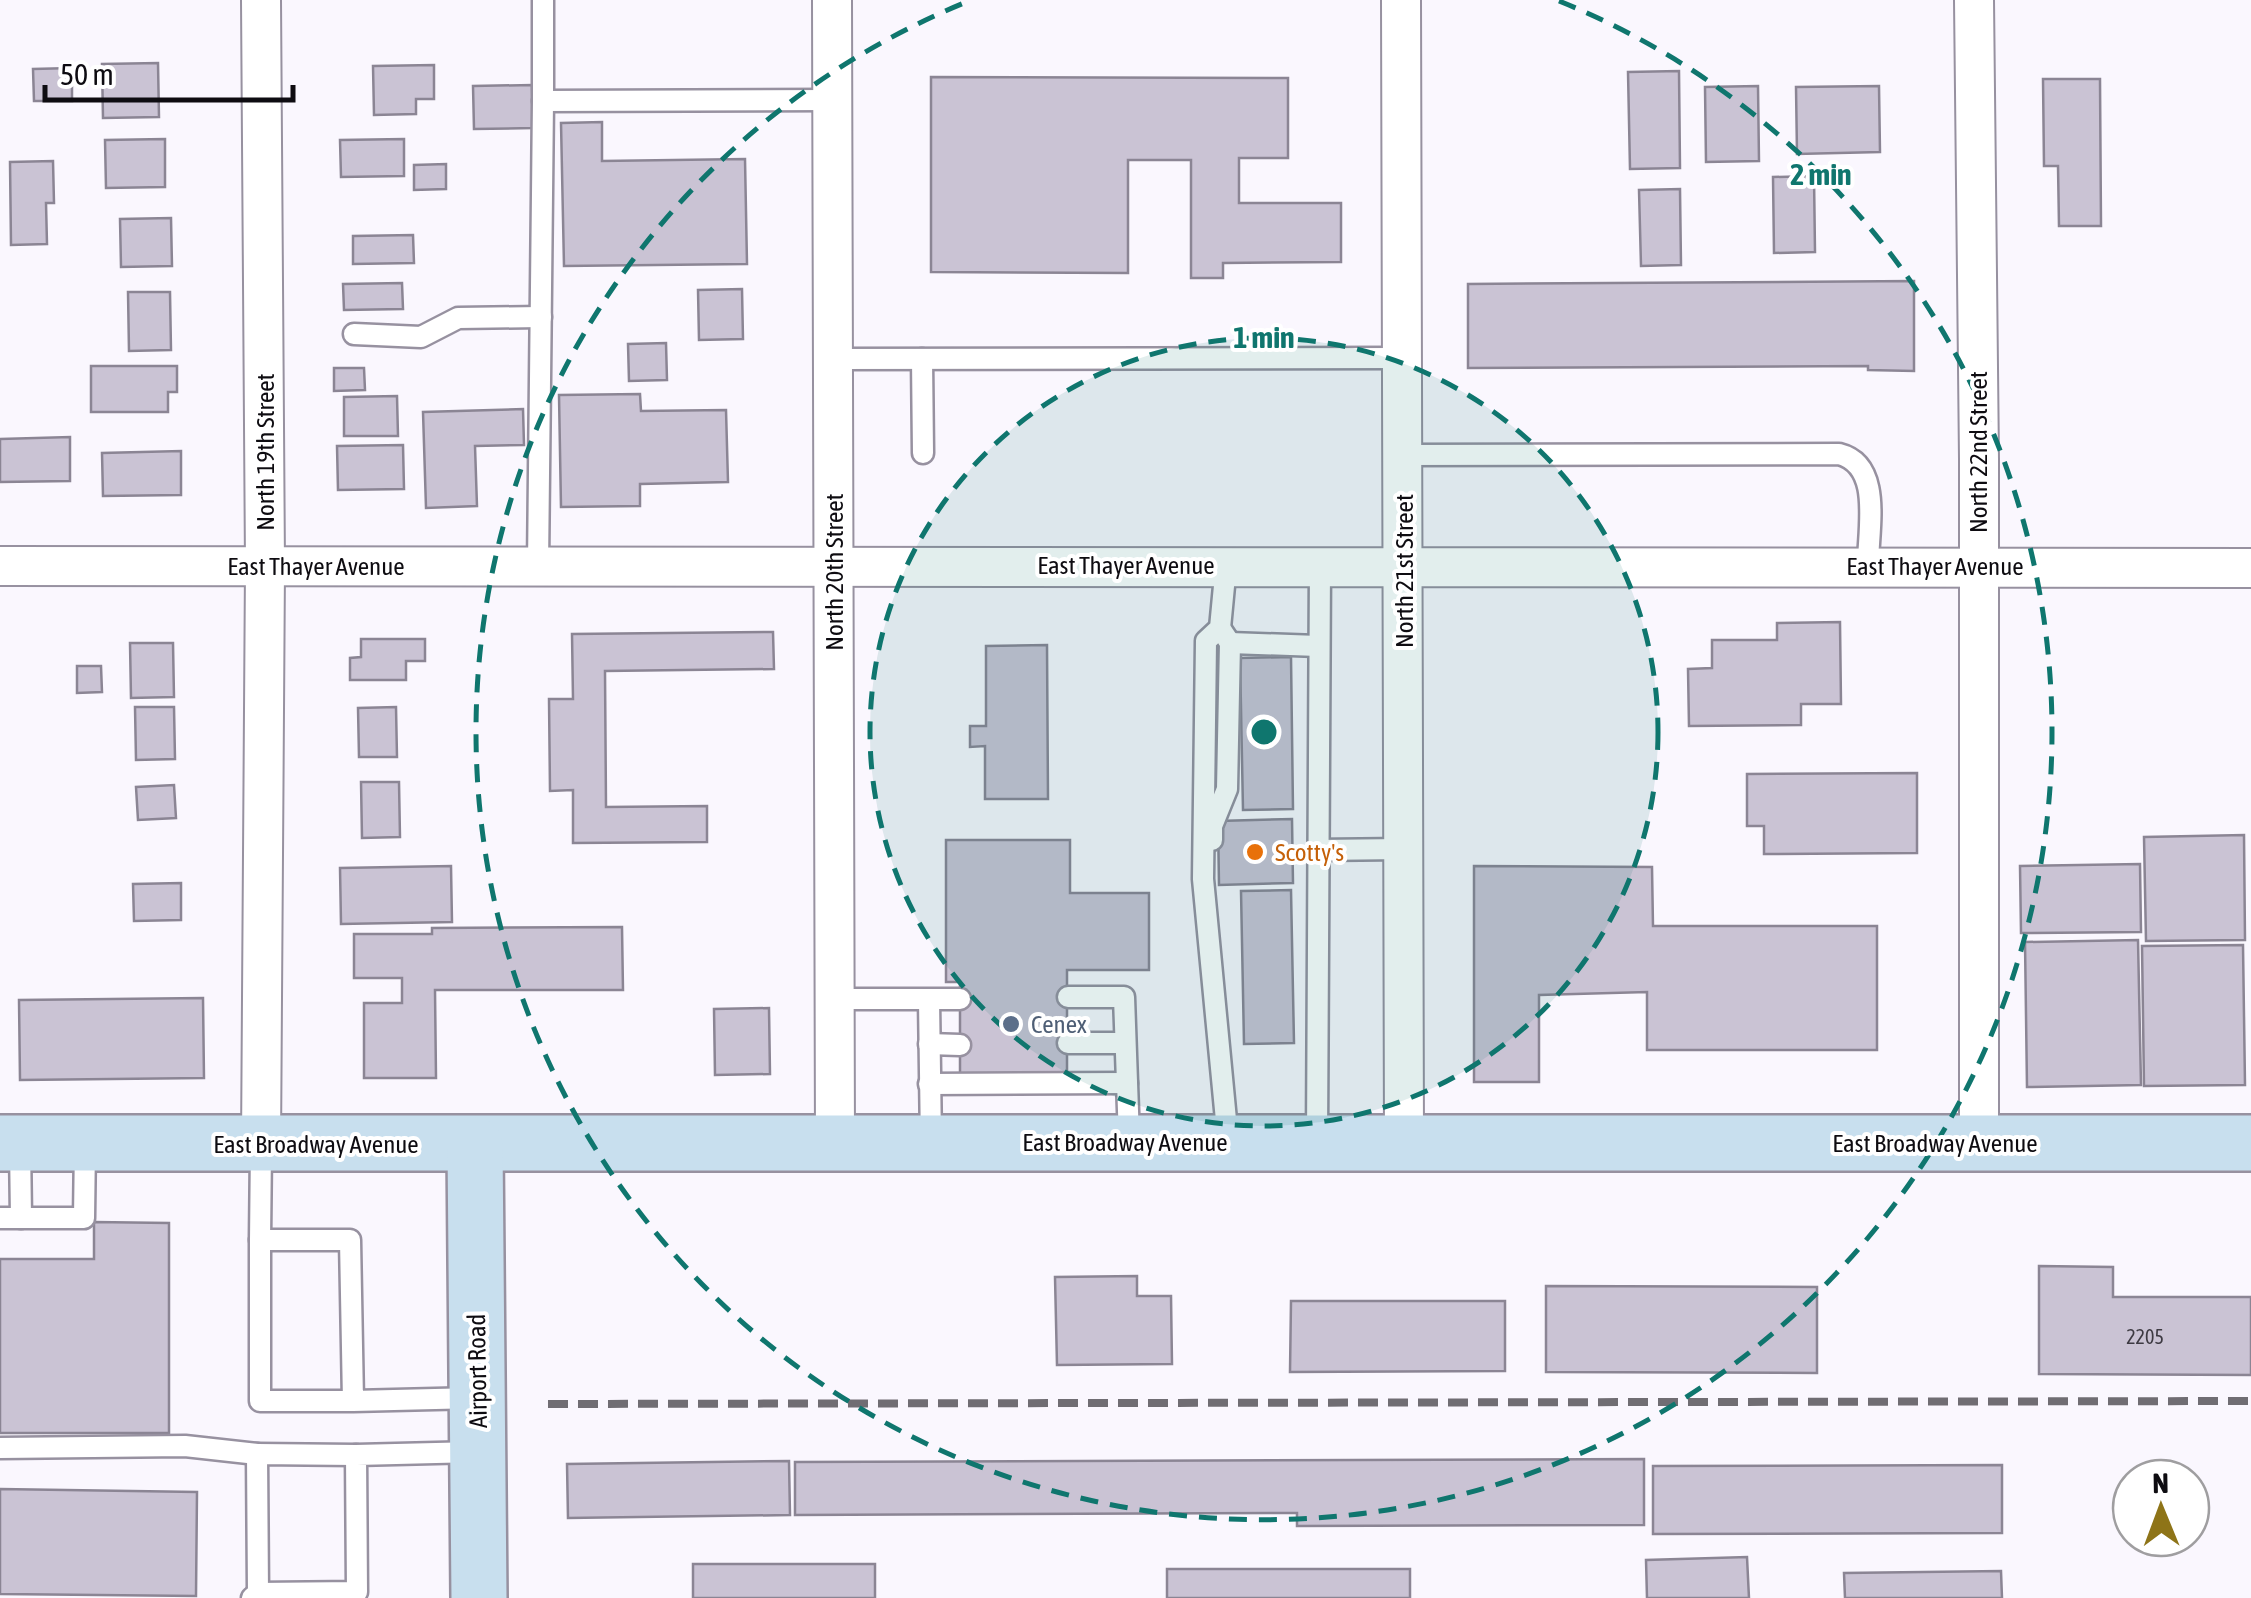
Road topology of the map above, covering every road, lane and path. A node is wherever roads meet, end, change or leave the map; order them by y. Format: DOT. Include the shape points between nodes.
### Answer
graph roads {
  1 [pos="261,0"];
  2 [pos="543,0"];
  3 [pos="832,0"];
  4 [pos="1401,0"];
  5 [pos="1974,0"];
  6 [pos="832,100"];
  7 [pos="543,101"];
  8 [pos="541,318"];
  9 [pos="354,334"];
  10 [pos="1403,358"];
  11 [pos="922,359"];
  12 [pos="833,360"];
  13 [pos="923,453"];
  14 [pos="1403,455"];
  15 [pos="1226,565"];
  16 [pos="1320,565"];
  17 [pos="1404,565"];
  18 [pos="0,566"];
  19 [pos="265,566"];
  20 [pos="538,566"];
  21 [pos="834,566"];
  22 [pos="1868,566"];
  23 [pos="1978,566"];
  24 [pos="2251,568"];
  25 [pos="1225,636"];
  26 [pos="1318,646"];
  27 [pos="1404,849"];
  28 [pos="1317,850"];
  29 [pos="1068,997"];
  30 [pos="834,999"];
  31 [pos="960,999"];
  32 [pos="929,1000"];
  33 [pos="1068,1043"];
  34 [pos="929,1044"];
  35 [pos="1126,1044"];
  36 [pos="960,1045"];
  37 [pos="929,1084"];
  38 [pos="1127,1084"];
  39 [pos="1130,1141"];
  40 [pos="1228,1141"];
  41 [pos="1317,1142"];
  42 [pos="1404,1142"];
  43 [pos="10,1143"];
  44 [pos="1979,1143"];
  45 [pos="2251,1143"];
  46 [pos="85,1144"];
  47 [pos="261,1144"];
  48 [pos="836,1144"];
  49 [pos="931,1144"];
  50 [pos="475,1145"];
  51 [pos="10,1218"];
  52 [pos="260,1240"];
  53 [pos="478,1398"];
  54 [pos="353,1401"];
  55 [pos="0,1448"];
  56 [pos="478,1452"];
  57 [pos="257,1454"];
  58 [pos="356,1454"];
  59 [pos="255,1596"];
  60 [pos="479,1598"];
  1 -- 19 [label="street, North 19th Street"];
  2 -- 7 [label="lane"];
  3 -- 6 [label="street, North 20th Street"];
  4 -- 10 [label="street, North 21st Street"];
  5 -- 23 [label="street, North 22nd Street"];
  6 -- 7 [label="lane"];
  6 -- 12 [label="street, North 20th Street"];
  7 -- 8 [label="lane"];
  8 -- 9 [label="lane" via="458,318 422,336"];
  8 -- 20 [label="lane"];
  10 -- 11 [label="lane"];
  10 -- 14 [label="street, North 21st Street"];
  11 -- 12 [label="lane"];
  11 -- 13 [label="lane"];
  12 -- 21 [label="street, North 20th Street"];
  14 -- 17 [label="street, North 21st Street"];
  14 -- 22 [label="lane" via="1850,457 1869,480"];
  15 -- 16 [label="street, East Thayer Avenue"];
  15 -- 21 [label="street, East Thayer Avenue"];
  15 -- 25 [label="lane"];
  16 -- 17 [label="street, East Thayer Avenue"];
  16 -- 26 [label="lane"];
  17 -- 22 [label="street, East Thayer Avenue"];
  17 -- 27 [label="street, North 21st Street"];
  18 -- 19 [label="street, East Thayer Avenue"];
  19 -- 20 [label="street, East Thayer Avenue"];
  19 -- 47 [label="street, North 19th Street"];
  20 -- 21 [label="street, East Thayer Avenue"];
  21 -- 30 [label="street, North 20th Street"];
  22 -- 23 [label="street, East Thayer Avenue"];
  23 -- 24 [label="street, East Thayer Avenue"];
  23 -- 44 [label="street, North 22nd Street"];
  25 -- 26 [label="lane"];
  25 -- 40 [label="lane" via="1206,641 1203,879"];
  26 -- 28 [label="lane"];
  27 -- 28 [label="lane"];
  27 -- 42 [label="street, North 21st Street"];
  28 -- 41 [label="lane"];
  29 -- 35 [label="lane" via="1124,997"];
  30 -- 32 [label="lane"];
  30 -- 48 [label="street, North 20th Street"];
  31 -- 32 [label="lane"];
  32 -- 34 [label="lane"];
  33 -- 35 [label="lane"];
  34 -- 36 [label="lane"];
  34 -- 37 [label="lane"];
  35 -- 38 [label="lane"];
  37 -- 38 [label="lane"];
  37 -- 49 [label="lane"];
  38 -- 39 [label="lane"];
  39 -- 40 [label="street, East Broadway Avenue"];
  39 -- 49 [label="street, East Broadway Avenue"];
  40 -- 41 [label="street, East Broadway Avenue"];
  41 -- 42 [label="street, East Broadway Avenue"];
  42 -- 44 [label="street, East Broadway Avenue"];
  43 -- 46 [label="street, East Broadway Avenue"];
  43 -- 51 [label="lane"];
  44 -- 45 [label="street, East Broadway Avenue"];
  46 -- 47 [label="street, East Broadway Avenue"];
  46 -- 51 [label="lane" via="84,1218"];
  47 -- 50 [label="street, East Broadway Avenue"];
  47 -- 52 [label="lane"];
  48 -- 49 [label="street, East Broadway Avenue"];
  48 -- 50 [label="street, East Broadway Avenue"];
  50 -- 53 [label="street, Airport Road"];
  52 -- 54 [label="lane" via="350,1240"];
  52 -- 54 [label="lane" via="260,1402"];
  53 -- 54 [label="lane"];
  53 -- 56 [label="street, Airport Road"];
  55 -- 57 [label="lane" via="186,1446"];
  56 -- 58 [label="lane"];
  56 -- 60 [label="street, Airport Road"];
  57 -- 58 [label="lane"];
  57 -- 59 [label="lane"];
  58 -- 59 [label="lane" via="356,1592"];
}
